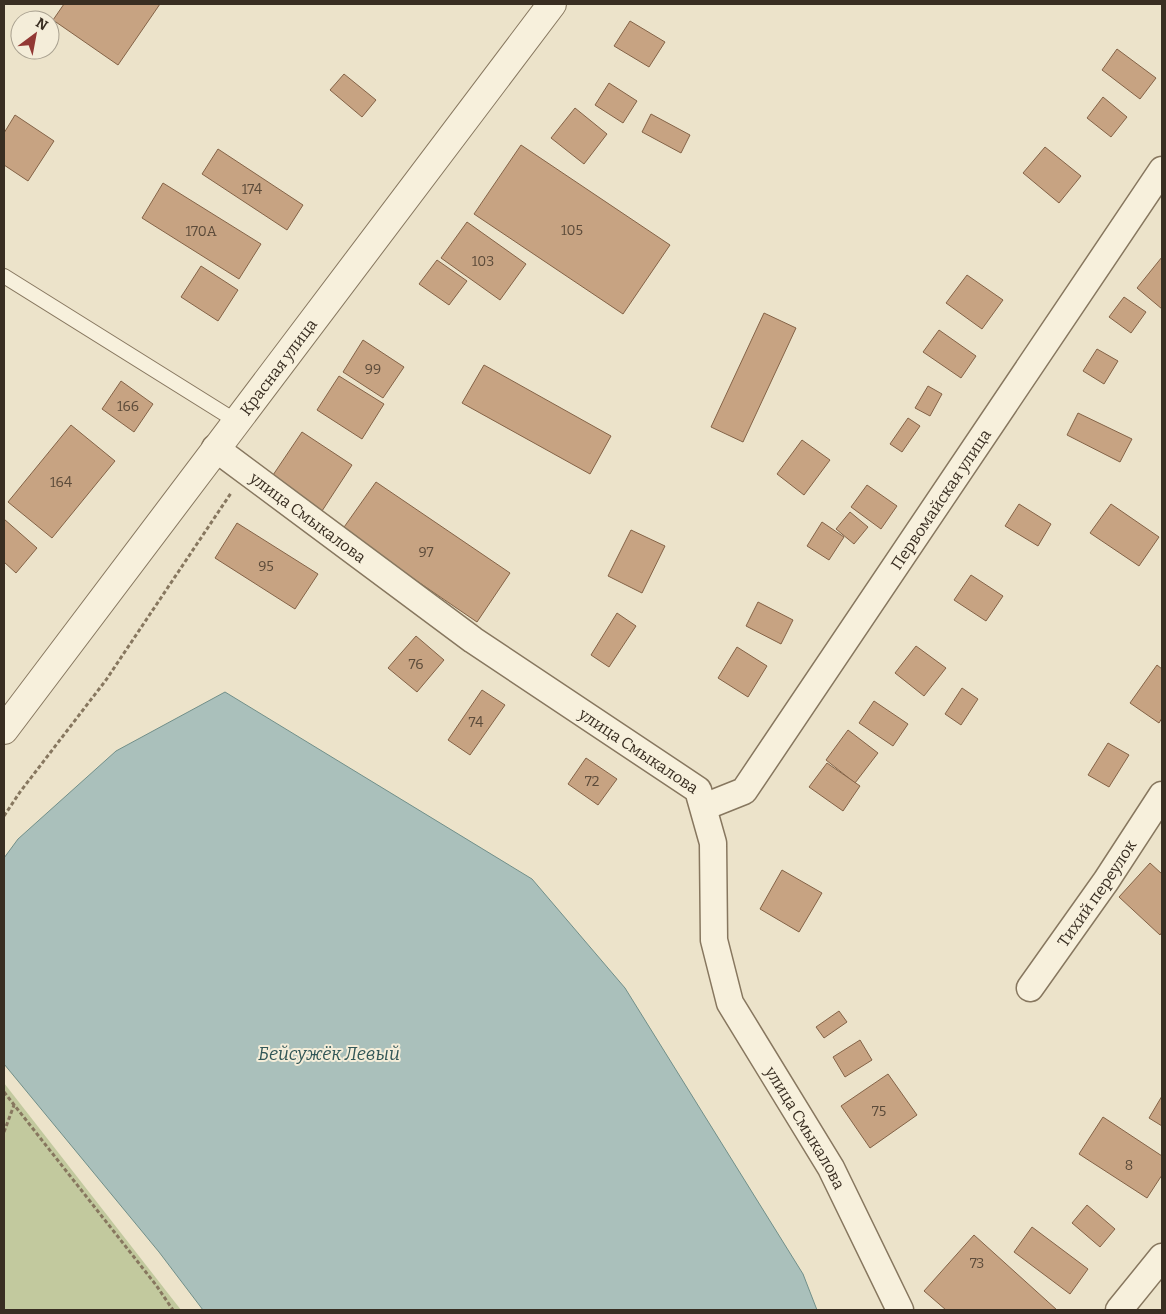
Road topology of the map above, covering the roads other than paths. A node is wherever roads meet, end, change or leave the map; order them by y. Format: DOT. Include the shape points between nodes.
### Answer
graph roads {
  1 [pos="552,4"];
  2 [pos="1162,170"];
  3 [pos="4,276"];
  4 [pos="236,421"];
  5 [pos="215,448"];
  6 [pos="4,730"];
  7 [pos="1162,795"];
  8 [pos="704,807"];
  9 [pos="1030,988"];
  10 [pos="1162,1257"];
  11 [pos="900,1310"];
  12 [pos="1120,1310"];
  1 -- 4 [label="street, Красная улица"];
  2 -- 8 [label="street, Первомайская улица" via="744,791"];
  3 -- 4 [label="lane"];
  4 -- 5 [label="street, Красная улица"];
  5 -- 6 [label="street, Красная улица"];
  5 -- 8 [label="street, улица Смыкалова" via="473,640 698,790"];
  7 -- 9 [label="street, Тихий переулок"];
  8 -- 11 [label="street, улица Смыкалова" via="713,843 714,940 730,1003 831,1168"];
  10 -- 12 [label="street"];
}
